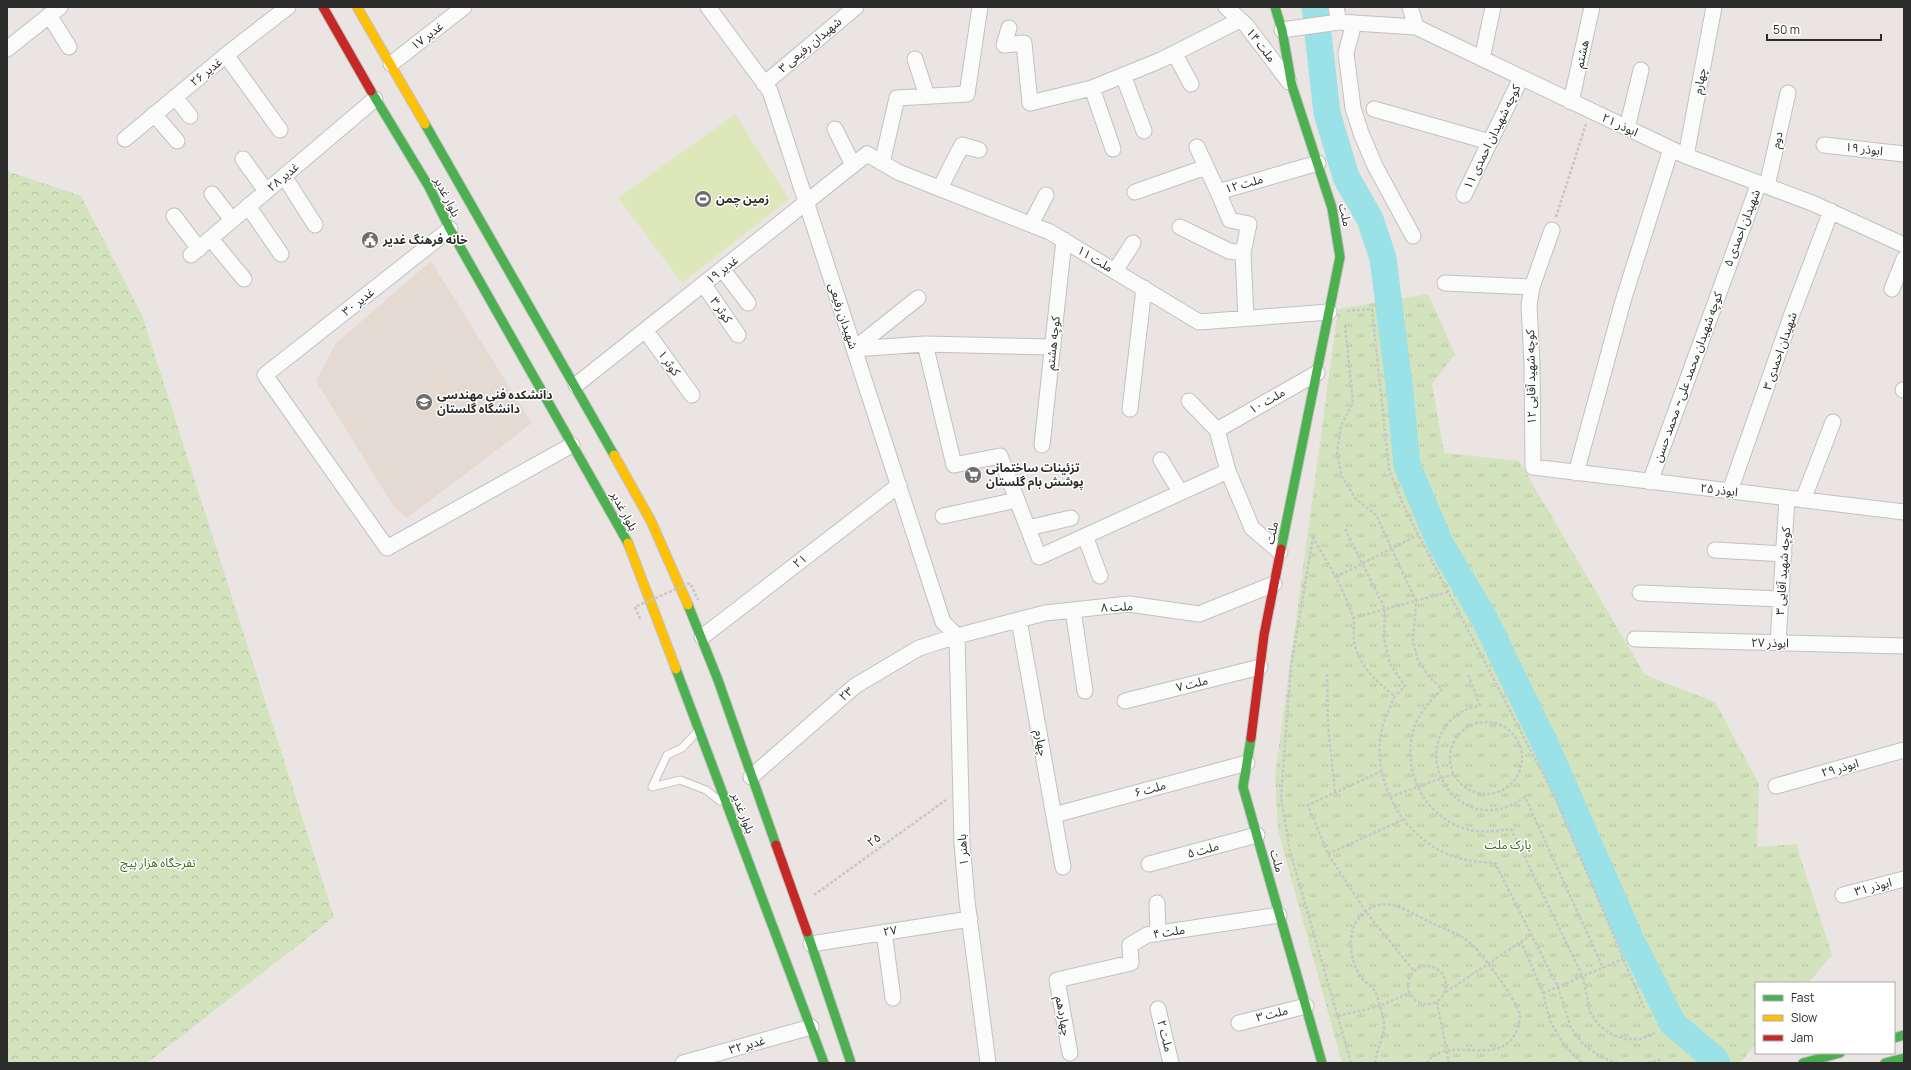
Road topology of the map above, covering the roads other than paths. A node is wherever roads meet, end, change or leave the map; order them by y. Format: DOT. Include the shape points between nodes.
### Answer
graph roads {
  1 [pos="288,7"];
  2 [pos="323,7"];
  3 [pos="357,7"];
  4 [pos="464,7"];
  5 [pos="708,7"];
  6 [pos="856,7"];
  7 [pos="980,7"];
  8 [pos="1226,7"];
  9 [pos="1275,7"];
  10 [pos="1336,7"];
  11 [pos="1410,7"];
  12 [pos="1493,7"];
  13 [pos="1592,7"];
  14 [pos="1714,7"];
  15 [pos="55,11"];
  16 [pos="1240,20"];
  17 [pos="1342,23"];
  18 [pos="1416,27"];
  19 [pos="1009,28"];
  20 [pos="1282,30"];
  21 [pos="69,47"];
  22 [pos="7,49"];
  23 [pos="1175,54"];
  24 [pos="226,55"];
  25 [pos="916,59"];
  26 [pos="1482,59"];
  27 [pos="391,64"];
  28 [pos="1641,70"];
  29 [pos="1123,75"];
  30 [pos="1521,78"];
  31 [pos="764,84"];
  32 [pos="1191,84"];
  33 [pos="1292,86"];
  34 [pos="1092,88"];
  35 [pos="1788,93"];
  36 [pos="927,96"];
  37 [pos="175,97"];
  38 [pos="375,99"];
  39 [pos="1571,102"];
  40 [pos="1374,109"];
  41 [pos="154,114"];
  42 [pos="190,116"];
  43 [pos="1627,128"];
  44 [pos="835,129"];
  45 [pos="280,130"];
  46 [pos="1144,131"];
  47 [pos="125,138"];
  48 [pos="177,141"];
  49 [pos="1490,142"];
  50 [pos="1824,145"];
  51 [pos="1197,147"];
  52 [pos="1112,149"];
  53 [pos="1671,149"];
  54 [pos="980,150"];
  55 [pos="867,154"];
  56 [pos="1904,154"];
  57 [pos="1686,156"];
  58 [pos="243,159"];
  59 [pos="882,163"];
  60 [pos="1318,163"];
  61 [pos="853,165"];
  62 [pos="1206,167"];
  63 [pos="284,176"];
  64 [pos="1763,185"];
  65 [pos="940,188"];
  66 [pos="266,191"];
  67 [pos="1134,192"];
  68 [pos="1218,192"];
  69 [pos="212,194"];
  70 [pos="1046,195"];
  71 [pos="1464,195"];
  72 [pos="806,203"];
  73 [pos="248,206"];
  74 [pos="1831,211"];
  75 [pos="174,216"];
  76 [pos="232,220"];
  77 [pos="1031,224"];
  78 [pos="315,225"];
  79 [pos="1180,227"];
  80 [pos="450,229"];
  81 [pos="1552,230"];
  82 [pos="1413,236"];
  83 [pos="211,239"];
  84 [pos="1064,240"];
  85 [pos="1133,243"];
  86 [pos="1904,245"];
  87 [pos="1243,253"];
  88 [pos="281,254"];
  89 [pos="1904,260"];
  90 [pos="723,270"];
  91 [pos="1115,271"];
  92 [pos="1725,273"];
  93 [pos="244,280"];
  94 [pos="1444,283"];
  95 [pos="704,285"];
  96 [pos="1532,287"];
  97 [pos="1144,288"];
  98 [pos="1892,289"];
  99 [pos="918,298"];
  100 [pos="748,303"];
  101 [pos="1337,312"];
  102 [pos="1246,318"];
  103 [pos="646,331"];
  104 [pos="738,335"];
  105 [pos="926,344"];
  106 [pos="1053,347"];
  107 [pos="854,349"];
  108 [pos="1317,372"];
  109 [pos="576,385"];
  110 [pos="692,395"];
  111 [pos="1189,401"];
  112 [pos="1130,409"];
  113 [pos="1833,422"];
  114 [pos="1217,430"];
  115 [pos="572,445"];
  116 [pos="1042,445"];
  117 [pos="1161,460"];
  118 [pos="1533,467"];
  119 [pos="1228,471"];
  120 [pos="1576,473"];
  121 [pos="1650,482"];
  122 [pos="899,485"];
  123 [pos="1730,491"];
  124 [pos="1180,492"];
  125 [pos="1788,498"];
  126 [pos="1017,500"];
  127 [pos="1803,500"];
  128 [pos="1904,512"];
  129 [pos="943,516"];
  130 [pos="1071,518"];
  131 [pos="1028,528"];
  132 [pos="1085,536"];
  133 [pos="1715,550"];
  134 [pos="1280,552"];
  135 [pos="1784,554"];
  136 [pos="1100,576"];
  137 [pos="1274,584"];
  138 [pos="1640,593"];
  139 [pos="1781,599"];
  140 [pos="1073,610"];
  141 [pos="1019,620"];
  142 [pos="957,636"];
  143 [pos="702,637"];
  144 [pos="1635,639"];
  145 [pos="1778,643"];
  146 [pos="1904,646"];
  147 [pos="1260,667"];
  148 [pos="1085,691"];
  149 [pos="1125,701"];
  150 [pos="699,730"];
  151 [pos="1904,750"];
  152 [pos="1247,763"];
  153 [pos="751,777"];
  154 [pos="1776,786"];
  155 [pos="729,809"];
  156 [pos="1054,815"];
  157 [pos="1257,835"];
  158 [pos="1149,864"];
  159 [pos="1063,867"];
  160 [pos="1904,879"];
  161 [pos="1843,895"];
  162 [pos="1157,903"];
  163 [pos="1279,915"];
  164 [pos="970,919"];
  165 [pos="884,932"];
  166 [pos="1158,934"];
  167 [pos="811,944"];
  168 [pos="1057,980"];
  169 [pos="893,998"];
  170 [pos="1306,1006"];
  171 [pos="1158,1009"];
  172 [pos="1239,1023"];
  173 [pos="811,1027"];
  174 [pos="1070,1053"];
  175 [pos="1836,1054"];
  176 [pos="1904,1058"];
  177 [pos="683,1063"];
  178 [pos="824,1063"];
  179 [pos="851,1063"];
  180 [pos="988,1063"];
  181 [pos="1171,1063"];
  182 [pos="1322,1063"];
  183 [pos="1803,1063"];
  184 [pos="1885,1063"];
  1 -- 24 [label="street, ۲۶ غدیر"];
  2 -- 38 [label="main road, بلوار غدیر"];
  3 -- 27 [label="main road, بلوار غدیر"];
  4 -- 27 [label="street, ۱۷ غدیر"];
  5 -- 31 [label="street, شهیدان رفیعی"];
  6 -- 31 [label="street, ۳ شهیدان رفیعی"];
  7 -- 36 [label="street" via="967,94"];
  8 -- 16 [label="street, ۱۴ ملت"];
  9 -- 20 [label="main road, ملت"];
  10 -- 17 [label="street"];
  11 -- 18 [label="street"];
  12 -- 26 [label="street"];
  13 -- 39 [label="street, هشتم"];
  14 -- 57 [label="street, چهارم"];
  15 -- 21 [label="street"];
  15 -- 22 [label="street"];
  16 -- 23 [label="street"];
  16 -- 33 [label="street, ۱۴ ملت"];
  17 -- 18 [label="street, ۲۱ ابوذر"];
  17 -- 20 [label="street, ۲۱ ابوذر"];
  17 -- 82 [label="street" via="1353,108 1360,133"];
  18 -- 26 [label="street, ۲۱ ابوذر"];
  19 -- 34 [label="street" via="1004,45 1024,43 1030,103"];
  20 -- 33 [label="main road, ملت"];
  23 -- 29 [label="street"];
  23 -- 32 [label="street"];
  24 -- 37 [label="street, ۲۶ غدیر"];
  24 -- 45 [label="street"];
  25 -- 36 [label="street"];
  26 -- 30 [label="street, ۲۱ ابوذر"];
  27 -- 109 [label="main road, بلوار غدیر"];
  28 -- 43 [label="street"];
  29 -- 34 [label="street"];
  29 -- 46 [label="street"];
  30 -- 39 [label="street, ۲۱ ابوذر"];
  30 -- 49 [label="street, کوچه شهیدان احمدی ۱۱"];
  31 -- 72 [label="street, شهیدان رفیعی" via="770,91"];
  33 -- 60 [label="main road, ملت"];
  34 -- 52 [label="street"];
  35 -- 64 [label="street, دوم"];
  36 -- 59 [label="street" via="897,98"];
  37 -- 41 [label="street, ۲۶ غدیر"];
  37 -- 42 [label="street"];
  38 -- 63 [label="street, ۲۸ غدیر"];
  38 -- 80 [label="main road, بلوار غدیر" via="429,187"];
  39 -- 43 [label="street, ۲۱ ابوذر"];
  40 -- 49 [label="street"];
  41 -- 47 [label="street, ۲۶ غدیر"];
  41 -- 48 [label="street"];
  43 -- 53 [label="street, ۲۱ ابوذر"];
  44 -- 61 [label="street"];
  49 -- 71 [label="street, کوچه شهیدان احمدی ۱۱"];
  50 -- 56 [label="street, ابوذر ۱۹"];
  51 -- 62 [label="street, ۱۲ ملت"];
  53 -- 57 [label="street, ۲۱ ابوذر"];
  53 -- 120 [label="street" via="1623,300"];
  54 -- 65 [label="street" via="962,145"];
  55 -- 59 [label="street, ۱۱ ملت"];
  55 -- 61 [label="street, ۱۹ غدیر"];
  57 -- 64 [label="street, ۲۱ ابوذر"];
  58 -- 66 [label="street"];
  59 -- 65 [label="street, ۱۱ ملت"];
  60 -- 68 [label="street, ۱۲ ملت"];
  60 -- 101 [label="main road, ملت" via="1332,208 1340,257"];
  61 -- 72 [label="street, ۱۹ غدیر"];
  62 -- 67 [label="street"];
  62 -- 68 [label="street, ۱۲ ملت"];
  63 -- 66 [label="street, ۲۸ غدیر"];
  63 -- 78 [label="street"];
  64 -- 74 [label="street, ۲۱ ابوذر"];
  64 -- 92 [label="street, شهیدان احمدی ۵"];
  65 -- 77 [label="street, ۱۱ ملت"];
  66 -- 73 [label="street, ۲۸ غدیر"];
  68 -- 87 [label="street" via="1230,220 1249,224"];
  69 -- 76 [label="street"];
  70 -- 77 [label="street"];
  72 -- 90 [label="street, ۱۹ غدیر"];
  72 -- 107 [label="street, شهیدان رفیعی"];
  73 -- 76 [label="street, ۲۸ غدیر"];
  73 -- 88 [label="street"];
  74 -- 86 [label="street, ۲۱ ابوذر"];
  74 -- 123 [label="street, شهیدان احمدی ۳"];
  75 -- 83 [label="street, ۲۸ غدیر" via="195,252"];
  76 -- 83 [label="street, ۲۸ غدیر"];
  77 -- 84 [label="street, ۱۱ ملت"];
  79 -- 87 [label="street" via="1229,251"];
  80 -- 115 [label="main road, بلوار غدیر"];
  80 -- 115 [label="street, غدیر ۳۰" via="265,375 388,548"];
  81 -- 96 [label="street, کوچه شهید آقایی ۱۲"];
  83 -- 93 [label="street"];
  84 -- 91 [label="street, ۱۱ ملت"];
  84 -- 106 [label="street, کوچه هشتم"];
  85 -- 91 [label="street"];
  87 -- 102 [label="street"];
  89 -- 98 [label="street"];
  90 -- 95 [label="street, ۱۹ غدیر"];
  90 -- 100 [label="street"];
  91 -- 97 [label="street, ۱۱ ملت"];
  92 -- 121 [label="street, کوچه شهیدان محمد علی~ محمد حسن"];
  94 -- 96 [label="street"];
  95 -- 103 [label="street, ۱۹ غدیر"];
  95 -- 104 [label="street, ۳ کوثر"];
  96 -- 118 [label="street, کوچه شهید آقایی ۱۲" via="1529,305"];
  97 -- 102 [label="street, ۱۱ ملت" via="1198,322"];
  97 -- 112 [label="street"];
  99 -- 107 [label="street"];
  101 -- 102 [label="street, ۱۱ ملت"];
  101 -- 108 [label="main road, ملت"];
  103 -- 109 [label="street, ۱۹ غدیر"];
  103 -- 110 [label="street, ۱ کوثر"];
  105 -- 106 [label="street"];
  105 -- 107 [label="street"];
  105 -- 126 [label="street" via="954,465 1000,456"];
  106 -- 116 [label="street, کوچه هشتم"];
  107 -- 122 [label="street, شهیدان رفیعی"];
  108 -- 114 [label="street, ملت ۱۰"];
  108 -- 134 [label="main road, ملت"];
  109 -- 143 [label="main road, بلوار غدیر" via="651,521"];
  111 -- 114 [label="street"];
  113 -- 127 [label="street"];
  114 -- 119 [label="street"];
  115 -- 150 [label="main road, بلوار غدیر" via="630,548"];
  117 -- 124 [label="street"];
  118 -- 120 [label="street, ابوذر ۲۵"];
  119 -- 124 [label="street"];
  119 -- 134 [label="street" via="1252,528"];
  120 -- 121 [label="street, ابوذر ۲۵"];
  121 -- 123 [label="street, ابوذر ۲۵"];
  122 -- 142 [label="street, شهیدان رفیعی" via="943,622"];
  122 -- 143 [label="street, ۲۱"];
  123 -- 125 [label="street, ابوذر ۲۵"];
  124 -- 132 [label="street"];
  125 -- 127 [label="street, ابوذر ۲۵"];
  125 -- 135 [label="street, کوچه شهید آقایی ۳"];
  126 -- 129 [label="street"];
  126 -- 131 [label="street"];
  127 -- 128 [label="street, ابوذر ۲۵"];
  130 -- 131 [label="street"];
  131 -- 132 [label="street" via="1039,557"];
  132 -- 136 [label="street"];
  133 -- 135 [label="street"];
  134 -- 137 [label="main road, ملت"];
  135 -- 139 [label="street, کوچه شهید آقایی ۳"];
  137 -- 140 [label="street, ۸ ملت" via="1198,614 1129,604"];
  137 -- 147 [label="main road, ملت"];
  138 -- 139 [label="street"];
  139 -- 145 [label="street, کوچه شهید آقایی ۳"];
  140 -- 141 [label="street, ۸ ملت" via="1045,613"];
  140 -- 148 [label="street"];
  141 -- 142 [label="street, ۸ ملت"];
  141 -- 156 [label="street, چهارم"];
  142 -- 153 [label="street, ۲۳" via="919,648 855,686"];
  142 -- 164 [label="street, باهنر ۱" via="962,843"];
  143 -- 153 [label="main road, بلوار غدیر"];
  144 -- 145 [label="street, ابوذر ۲۷"];
  145 -- 146 [label="street, ابوذر ۲۷"];
  147 -- 149 [label="street, ۷ ملت"];
  147 -- 152 [label="main road, ملت"];
  150 -- 155 [label="main road, بلوار غدیر"];
  150 -- 155 [label="lane" via="682,748 667,755 652,786 680,780 706,790"];
  151 -- 154 [label="street, ابوذر ۲۹"];
  152 -- 156 [label="street, ۶ ملت"];
  152 -- 157 [label="main road, ملت" via="1243,786"];
  153 -- 167 [label="main road, بلوار غدیر"];
  155 -- 173 [label="main road, بلوار غدیر"];
  156 -- 159 [label="street, چهارم"];
  157 -- 158 [label="street, ۵ ملت"];
  157 -- 163 [label="main road, ملت"];
  160 -- 161 [label="street, ابوذر ۳۱"];
  162 -- 166 [label="street"];
  163 -- 166 [label="street, ۴ ملت"];
  163 -- 170 [label="main road, ملت"];
  164 -- 165 [label="street, ۲۷"];
  164 -- 180 [label="street, باهنر ۱"];
  165 -- 167 [label="street, ۲۷"];
  165 -- 169 [label="street"];
  166 -- 168 [label="street, ۴ ملت" via="1147,935 1130,945 1131,963"];
  167 -- 179 [label="main road, بلوار غدیر"];
  168 -- 174 [label="street, چهاردهم"];
  170 -- 172 [label="street, ۳ ملت"];
  170 -- 182 [label="main road, ملت"];
  171 -- 181 [label="street, ۲ ملت"];
  173 -- 177 [label="street, ۳۲ غدیر"];
  173 -- 178 [label="main road, بلوار غدیر"];
  175 -- 183 [label="main road"];
  176 -- 184 [label="main road"];
}
